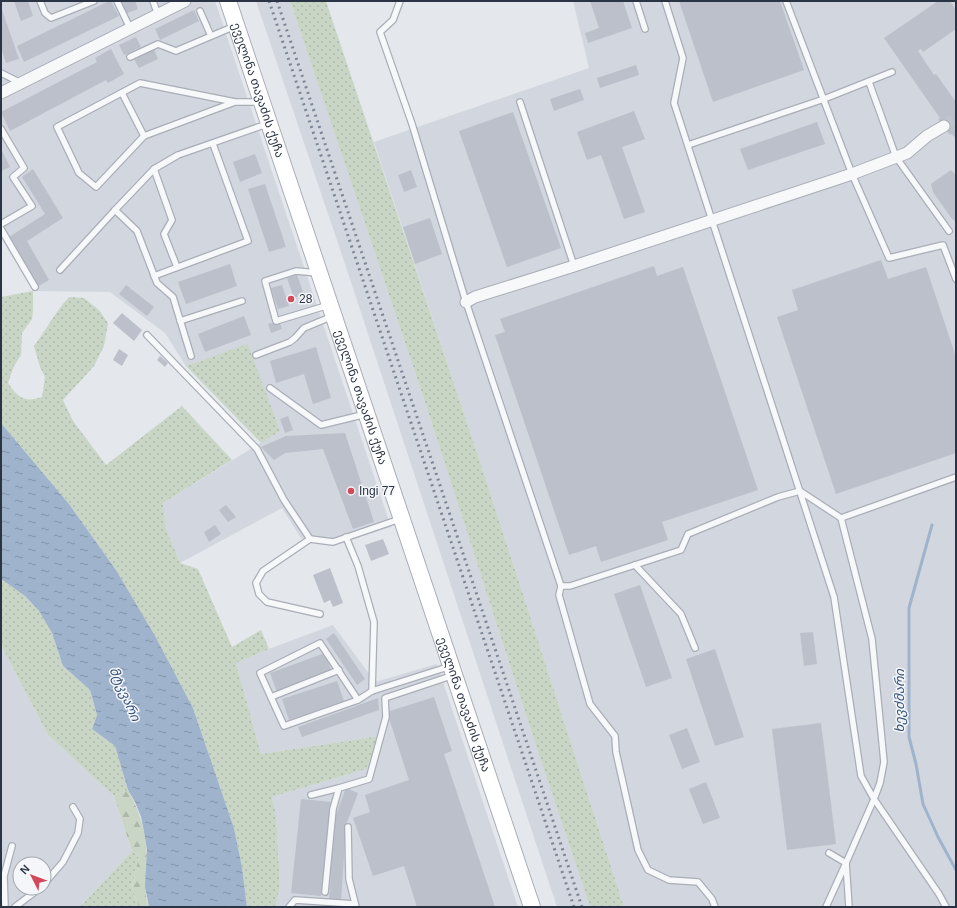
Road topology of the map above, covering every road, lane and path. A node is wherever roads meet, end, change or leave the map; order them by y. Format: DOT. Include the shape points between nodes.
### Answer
graph roads {
  1 [pos="40,1"];
  2 [pos="94,1"];
  3 [pos="117,1"];
  4 [pos="153,1"];
  5 [pos="186,1"];
  6 [pos="228,1"];
  7 [pos="400,1"];
  8 [pos="636,1"];
  9 [pos="665,1"];
  10 [pos="786,1"];
  11 [pos="200,11"];
  12 [pos="158,14"];
  13 [pos="236,26"];
  14 [pos="130,28"];
  15 [pos="645,29"];
  16 [pos="211,36"];
  17 [pos="130,57"];
  18 [pos="892,72"];
  19 [pos="1,73"];
  20 [pos="869,82"];
  21 [pos="21,83"];
  22 [pos="1,93"];
  23 [pos="122,93"];
  24 [pos="824,99"];
  25 [pos="235,102"];
  26 [pos="262,102"];
  27 [pos="520,102"];
  28 [pos="269,124"];
  29 [pos="944,126"];
  30 [pos="1,129"];
  31 [pos="144,136"];
  32 [pos="213,144"];
  33 [pos="688,146"];
  34 [pos="896,157"];
  35 [pos="154,169"];
  36 [pos="852,174"];
  37 [pos="115,210"];
  38 [pos="712,220"];
  39 [pos="1,224"];
  40 [pos="1,229"];
  41 [pos="949,231"];
  42 [pos="574,266"];
  43 [pos="177,268"];
  44 [pos="60,270"];
  45 [pos="319,273"];
  46 [pos="154,276"];
  47 [pos="956,279"];
  48 [pos="35,287"];
  49 [pos="242,301"];
  50 [pos="466,302"];
  51 [pos="331,310"];
  52 [pos="180,322"];
  53 [pos="147,335"];
  54 [pos="256,355"];
  55 [pos="191,356"];
  56 [pos="270,388"];
  57 [pos="366,414"];
  58 [pos="956,477"];
  59 [pos="800,490"];
  60 [pos="841,518"];
  61 [pos="401,519"];
  62 [pos="346,537"];
  63 [pos="310,539"];
  64 [pos="635,565"];
  65 [pos="562,586"];
  66 [pos="320,614"];
  67 [pos="695,648"];
  68 [pos="339,670"];
  69 [pos="452,670"];
  70 [pos="372,691"];
  71 [pos="271,697"];
  72 [pos="358,700"];
  73 [pos="339,788"];
  74 [pos="311,795"];
  75 [pos="874,799"];
  76 [pos="73,807"];
  77 [pos="348,827"];
  78 [pos="12,846"];
  79 [pos="829,853"];
  80 [pos="846,863"];
  81 [pos="3,870"];
  82 [pos="52,875"];
  83 [pos="325,892"];
  84 [pos="29,896"];
  85 [pos="356,906"];
  86 [pos="5,907"];
  87 [pos="15,907"];
  88 [pos="289,907"];
  89 [pos="532,907"];
  90 [pos="715,907"];
  91 [pos="826,907"];
  92 [pos="849,907"];
  93 [pos="946,907"];
  1 -- 2 [label="lane" via="45,13 51,18"];
  3 -- 14 [label="lane"];
  4 -- 12 [label="lane"];
  5 -- 12 [label="street"];
  6 -- 13 [label="main road, ეველინა თავაძის ქუჩა"];
  7 -- 50 [label="lane" via="393,20 380,32 412,124"];
  8 -- 15 [label="lane"];
  9 -- 33 [label="lane" via="683,58 674,103"];
  10 -- 24 [label="lane"];
  11 -- 16 [label="lane"];
  12 -- 14 [label="street"];
  13 -- 16 [label="lane"];
  13 -- 26 [label="main road, ეველინა თავაძის ქუჩა"];
  14 -- 21 [label="street"];
  16 -- 17 [label="lane" via="176,51 158,44"];
  18 -- 20 [label="lane"];
  19 -- 21 [label="lane"];
  20 -- 24 [label="lane"];
  20 -- 34 [label="lane"];
  21 -- 22 [label="street"];
  23 -- 25 [label="lane" via="140,83"];
  23 -- 31 [label="lane"];
  23 -- 31 [label="lane" via="57,127 80,173 96,187"];
  24 -- 33 [label="lane"];
  24 -- 36 [label="lane"];
  25 -- 26 [label="lane"];
  25 -- 31 [label="lane"];
  26 -- 28 [label="main road, ეველინა თავაძის ქუჩა"];
  27 -- 42 [label="lane"];
  28 -- 32 [label="lane"];
  28 -- 45 [label="main road, ეველინა თავაძის ქუჩა"];
  29 -- 34 [label="street" via="907,153"];
  30 -- 39 [label="lane" via="24,168 13,177 32,206"];
  32 -- 35 [label="lane" via="178,155"];
  32 -- 43 [label="lane" via="248,241"];
  33 -- 38 [label="lane"];
  34 -- 36 [label="street"];
  34 -- 41 [label="lane"];
  35 -- 37 [label="lane"];
  35 -- 43 [label="lane" via="172,220 164,234"];
  36 -- 38 [label="street"];
  36 -- 47 [label="lane" via="889,258 943,245"];
  37 -- 44 [label="lane"];
  37 -- 46 [label="lane" via="137,231"];
  38 -- 42 [label="street"];
  38 -- 59 [label="lane"];
  40 -- 48 [label="lane"];
  42 -- 50 [label="street"];
  43 -- 46 [label="lane"];
  45 -- 51 [label="main road, ეველინა თავაძის ქუჩა"];
  45 -- 51 [label="lane" via="296,271 265,281 276,321"];
  46 -- 52 [label="lane" via="157,283 173,297"];
  49 -- 52 [label="lane"];
  50 -- 65 [label="lane"];
  51 -- 54 [label="lane" via="304,328 290,342"];
  51 -- 57 [label="main road, ეველინა თავაძის ქუჩა"];
  52 -- 55 [label="lane"];
  53 -- 63 [label="lane" via="257,449 284,500"];
  56 -- 57 [label="lane" via="321,425"];
  57 -- 61 [label="main road, ეველინა თავაძის ქუჩა"];
  58 -- 60 [label="lane"];
  59 -- 60 [label="lane"];
  59 -- 64 [label="lane" via="688,534 681,550"];
  59 -- 75 [label="lane" via="834,597 861,776"];
  60 -- 75 [label="lane" via="872,639 884,762"];
  61 -- 62 [label="lane"];
  61 -- 69 [label="main road, ეველინა თავაძის ქუჩა"];
  62 -- 63 [label="lane" via="333,542"];
  62 -- 70 [label="lane" via="358,566 374,622"];
  63 -- 66 [label="lane" via="263,571 256,582 259,594 267,602"];
  64 -- 65 [label="lane" via="570,586"];
  64 -- 67 [label="lane" via="682,614"];
  65 -- 90 [label="lane" via="559,595 590,704 615,736 616,752 638,850 648,870 669,880 698,882 712,899"];
  68 -- 71 [label="lane"];
  68 -- 71 [label="lane" via="320,643 260,673"];
  68 -- 72 [label="lane"];
  69 -- 70 [label="lane"];
  69 -- 73 [label="lane" via="385,698 386,717 369,779"];
  69 -- 89 [label="main road, ეველინა თავაძის ქუჩა"];
  70 -- 72 [label="lane"];
  71 -- 72 [label="lane" via="284,726"];
  73 -- 74 [label="lane"];
  73 -- 83 [label="lane" via="332,809"];
  75 -- 80 [label="lane"];
  75 -- 93 [label="lane"];
  76 -- 82 [label="lane" via="80,819 78,833 63,862"];
  77 -- 85 [label="lane" via="349,879"];
  78 -- 81 [label="lane"];
  79 -- 80 [label="lane"];
  80 -- 91 [label="lane"];
  80 -- 92 [label="lane"];
  81 -- 86 [label="lane"];
  84 -- 87 [label="lane"];
  85 -- 88 [label="lane" via="295,900"];
}
